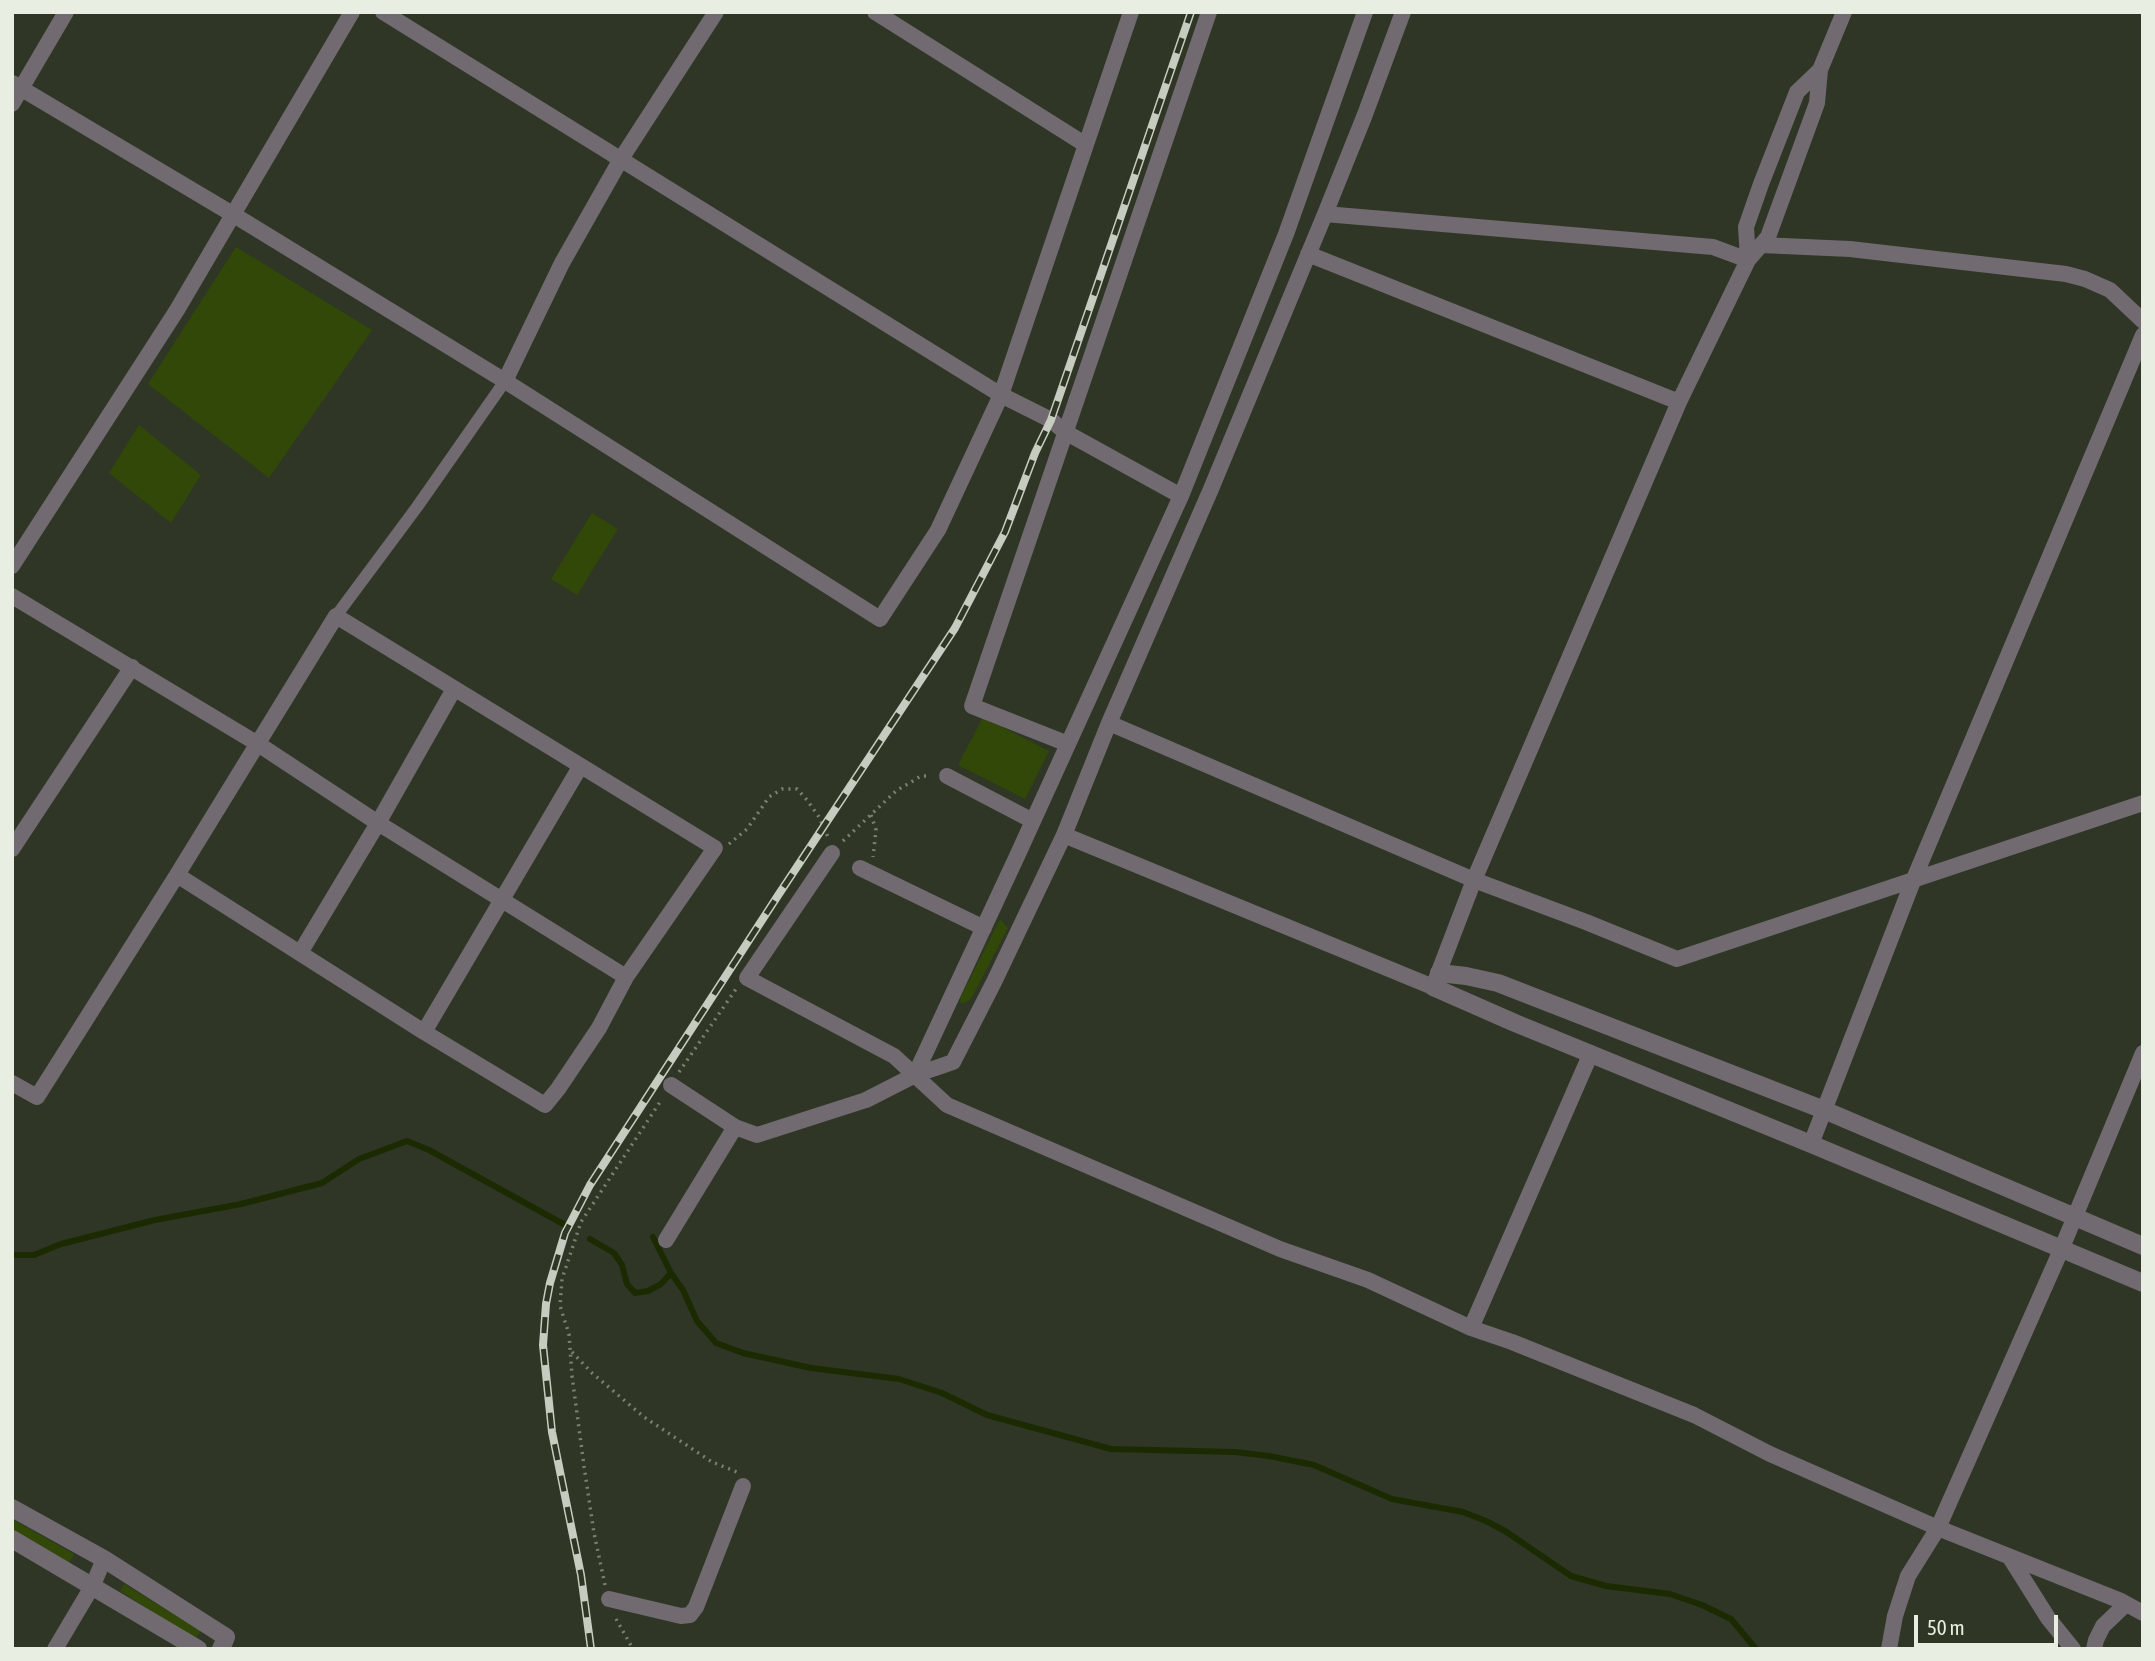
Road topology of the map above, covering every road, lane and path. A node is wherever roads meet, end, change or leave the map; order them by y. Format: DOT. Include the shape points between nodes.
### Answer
graph roads {
  1 [pos="66,12"];
  2 [pos="352,12"];
  3 [pos="383,12"];
  4 [pos="716,12"];
  5 [pos="875,12"];
  6 [pos="1131,12"];
  7 [pos="1209,12"];
  8 [pos="1365,12"];
  9 [pos="1403,12"];
  10 [pos="1844,12"];
  11 [pos="1820,70"];
  12 [pos="17,86"];
  13 [pos="12,104"];
  14 [pos="1086,145"];
  15 [pos="621,159"];
  16 [pos="1325,214"];
  17 [pos="234,215"];
  18 [pos="1761,245"];
  19 [pos="1308,254"];
  20 [pos="1748,260"];
  21 [pos="2143,321"];
  22 [pos="2143,335"];
  23 [pos="505,381"];
  24 [pos="1001,395"];
  25 [pos="1679,402"];
  26 [pos="1065,432"];
  27 [pos="1181,496"];
  28 [pos="12,566"];
  29 [pos="12,596"];
  30 [pos="336,616"];
  31 [pos="132,667"];
  32 [pos="454,689"];
  33 [pos="1109,723"];
  34 [pos="258,744"];
  35 [pos="1068,744"];
  36 [pos="580,767"];
  37 [pos="947,776"];
  38 [pos="2143,803"];
  39 [pos="871,815"];
  40 [pos="1033,821"];
  41 [pos="378,823"];
  42 [pos="1064,835"];
  43 [pos="715,848"];
  44 [pos="12,849"];
  45 [pos="832,853"];
  46 [pos="866,871"];
  47 [pos="177,875"];
  48 [pos="1474,880"];
  49 [pos="1913,881"];
  50 [pos="502,901"];
  51 [pos="984,928"];
  52 [pos="300,953"];
  53 [pos="626,977"];
  54 [pos="747,978"];
  55 [pos="1436,980"];
  56 [pos="424,1032"];
  57 [pos="1591,1053"];
  58 [pos="2143,1053"];
  59 [pos="915,1075"];
  60 [pos="12,1083"];
  61 [pos="671,1084"];
  62 [pos="1824,1110"];
  63 [pos="735,1126"];
  64 [pos="1811,1144"];
  65 [pos="2074,1217"];
  66 [pos="666,1240"];
  67 [pos="2143,1247"];
  68 [pos="2061,1250"];
  69 [pos="2143,1283"];
  70 [pos="1471,1328"];
  71 [pos="570,1350"];
  72 [pos="743,1486"];
  73 [pos="12,1508"];
  74 [pos="1938,1528"];
  75 [pos="12,1539"];
  76 [pos="2009,1556"];
  77 [pos="104,1559"];
  78 [pos="93,1585"];
  79 [pos="609,1599"];
  80 [pos="2126,1604"];
  81 [pos="2143,1613"];
  82 [pos="55,1649"];
  83 [pos="198,1649"];
  84 [pos="221,1649"];
  85 [pos="633,1649"];
  86 [pos="1889,1649"];
  87 [pos="2073,1649"];
  88 [pos="2094,1649"];
  1 -- 12 [label="street"];
  2 -- 17 [label="street"];
  3 -- 15 [label="street"];
  4 -- 15 [label="street"];
  5 -- 14 [label="street"];
  6 -- 14 [label="street"];
  7 -- 26 [label="street"];
  8 -- 27 [label="street" via="1286,234"];
  9 -- 16 [label="street"];
  10 -- 11 [label="street"];
  11 -- 18 [label="street" via="1817,103"];
  11 -- 20 [label="street" via="1797,92 1757,195 1746,227"];
  12 -- 13 [label="street"];
  12 -- 17 [label="street"];
  14 -- 24 [label="street"];
  15 -- 23 [label="street" via="562,263"];
  15 -- 24 [label="street"];
  16 -- 19 [label="street"];
  16 -- 20 [label="street" via="1713,247"];
  17 -- 23 [label="street"];
  17 -- 28 [label="street"];
  18 -- 20 [label="street"];
  18 -- 21 [label="street" via="1864,251 2066,274 2110,290"];
  19 -- 25 [label="street"];
  19 -- 33 [label="street"];
  20 -- 25 [label="street"];
  22 -- 49 [label="street"];
  23 -- 24 [label="street" via="880,619 938,530"];
  23 -- 30 [label="street"];
  24 -- 26 [label="street"];
  25 -- 48 [label="street"];
  26 -- 27 [label="street"];
  26 -- 35 [label="street" via="971,706"];
  27 -- 35 [label="street"];
  29 -- 31 [label="street"];
  30 -- 32 [label="street"];
  30 -- 34 [label="street"];
  31 -- 34 [label="street"];
  31 -- 44 [label="street"];
  32 -- 36 [label="street"];
  32 -- 41 [label="street"];
  33 -- 42 [label="street"];
  33 -- 48 [label="street"];
  34 -- 41 [label="street"];
  34 -- 47 [label="street"];
  35 -- 40 [label="street"];
  36 -- 43 [label="street"];
  36 -- 50 [label="street"];
  37 -- 39 [label="path" via="921,776 896,791"];
  37 -- 40 [label="street"];
  38 -- 49 [label="street"];
  39 -- 45 [label="path"];
  39 -- 46 [label="path" via="876,830"];
  40 -- 51 [label="street"];
  41 -- 50 [label="street"];
  41 -- 52 [label="street"];
  42 -- 55 [label="street"];
  42 -- 59 [label="street" via="953,1062"];
  43 -- 45 [label="path" via="729,844 747,829 769,797 782,789 797,789 819,817"];
  43 -- 53 [label="street"];
  45 -- 54 [label="street"];
  46 -- 51 [label="street"];
  47 -- 52 [label="street"];
  47 -- 60 [label="street" via="37,1097"];
  48 -- 49 [label="street" via="1677,959"];
  48 -- 55 [label="street"];
  49 -- 62 [label="street"];
  50 -- 53 [label="street"];
  50 -- 56 [label="street"];
  51 -- 59 [label="street"];
  52 -- 56 [label="street"];
  53 -- 56 [label="street" via="599,1028 545,1105"];
  54 -- 59 [label="street" via="894,1056"];
  54 -- 61 [label="path"];
  55 -- 57 [label="street" via="1515,1023"];
  55 -- 62 [label="street" via="1466,976 1497,983"];
  57 -- 64 [label="street"];
  57 -- 70 [label="street"];
  58 -- 65 [label="street"];
  59 -- 63 [label="street" via="866,1101 757,1135"];
  59 -- 70 [label="street" via="947,1105 1280,1249 1368,1280"];
  61 -- 63 [label="street"];
  61 -- 71 [label="path" via="581,1222 562,1279 560,1306"];
  62 -- 64 [label="street"];
  62 -- 65 [label="street"];
  63 -- 66 [label="street"];
  64 -- 68 [label="street"];
  65 -- 67 [label="street"];
  65 -- 68 [label="street"];
  68 -- 69 [label="street"];
  68 -- 74 [label="street"];
  70 -- 74 [label="street" via="1694,1415"];
  71 -- 72 [label="path" via="643,1417 745,1477"];
  71 -- 79 [label="path" via="594,1533"];
  72 -- 79 [label="street" via="690,1615"];
  73 -- 77 [label="street"];
  74 -- 76 [label="street"];
  74 -- 86 [label="street" via="1908,1576"];
  75 -- 78 [label="street"];
  76 -- 80 [label="street"];
  76 -- 87 [label="street"];
  77 -- 78 [label="street"];
  77 -- 84 [label="street" via="226,1637"];
  78 -- 82 [label="street"];
  78 -- 83 [label="street"];
  79 -- 85 [label="path"];
  80 -- 81 [label="street"];
  80 -- 88 [label="street" via="2103,1626"];
}
